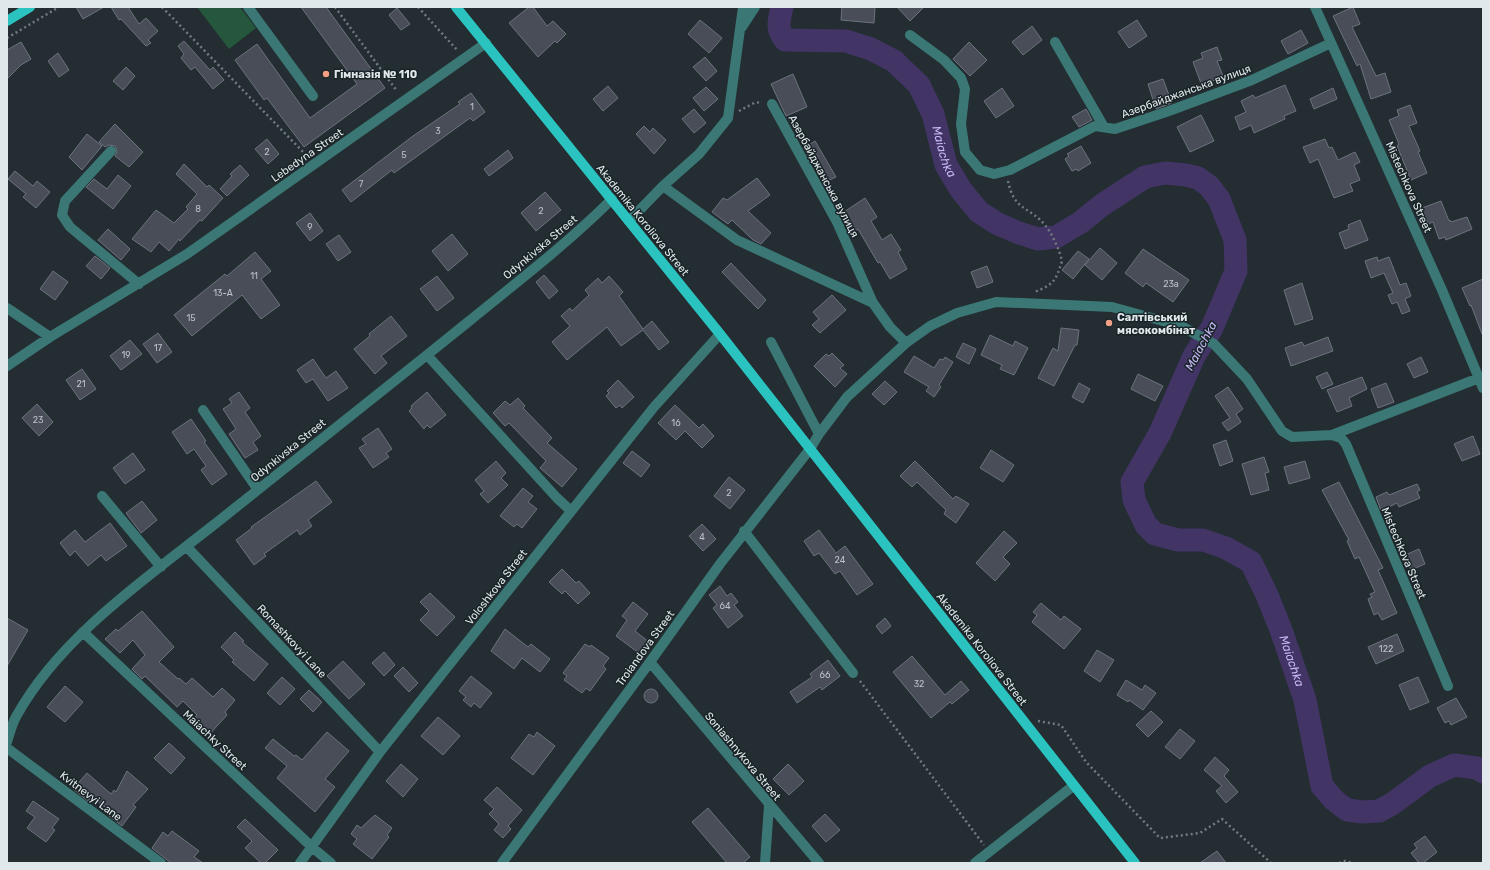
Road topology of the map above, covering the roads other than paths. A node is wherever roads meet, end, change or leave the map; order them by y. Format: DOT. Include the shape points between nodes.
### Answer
graph roads {
  1 [pos="30,7"];
  2 [pos="248,7"];
  3 [pos="456,7"];
  4 [pos="743,7"];
  5 [pos="755,7"];
  6 [pos="1315,7"];
  7 [pos="7,21"];
  8 [pos="740,30"];
  9 [pos="910,35"];
  10 [pos="1055,42"];
  11 [pos="486,43"];
  12 [pos="1331,43"];
  13 [pos="313,96"];
  14 [pos="772,104"];
  15 [pos="1104,127"];
  16 [pos="111,151"];
  17 [pos="663,186"];
  18 [pos="612,199"];
  19 [pos="629,221"];
  20 [pos="139,284"];
  21 [pos="873,303"];
  22 [pos="7,308"];
  23 [pos="720,334"];
  24 [pos="50,337"];
  25 [pos="771,342"];
  26 [pos="906,343"];
  27 [pos="427,355"];
  28 [pos="7,366"];
  29 [pos="1481,383"];
  30 [pos="203,410"];
  31 [pos="819,434"];
  32 [pos="1332,435"];
  33 [pos="810,448"];
  34 [pos="258,490"];
  35 [pos="102,496"];
  36 [pos="571,511"];
  37 [pos="744,531"];
  38 [pos="187,547"];
  39 [pos="161,566"];
  40 [pos="83,632"];
  41 [pos="650,662"];
  42 [pos="853,673"];
  43 [pos="1448,686"];
  44 [pos="7,742"];
  45 [pos="7,748"];
  46 [pos="380,752"];
  47 [pos="1073,786"];
  48 [pos="769,805"];
  49 [pos="313,848"];
  50 [pos="161,863"];
  51 [pos="300,863"];
  52 [pos="331,863"];
  53 [pos="502,863"];
  54 [pos="766,863"];
  55 [pos="819,863"];
  56 [pos="975,863"];
  57 [pos="1135,863"];
  1 -- 7 [label="main road"];
  2 -- 13 [label="street"];
  3 -- 11 [label="main road, Akademika Koroliova Street"];
  4 -- 8 [label="street"];
  5 -- 8 [label="street"];
  6 -- 12 [label="street, Mistechkova Street"];
  8 -- 17 [label="street" via="728,118 699,154"];
  9 -- 15 [label="street, Азербайджанська вулиця" via="944,60 961,78 965,89 962,139 965,152 980,170 994,174 1010,170 1095,126"];
  10 -- 15 [label="street"];
  11 -- 18 [label="main road, Akademika Koroliova Street"];
  11 -- 20 [label="street, Lebedyna Street" via="187,254"];
  12 -- 15 [label="street, Азербайджанська вулиця" via="1252,80 1169,111 1115,129"];
  12 -- 29 [label="street, Mistechkova Street"];
  14 -- 21 [label="street, Азербайджанська вулиця" via="837,222"];
  16 -- 20 [label="street" via="65,201 62,215 70,227"];
  17 -- 19 [label="street"];
  17 -- 21 [label="street" via="737,240"];
  18 -- 19 [label="main road, Akademika Koroliova Street"];
  18 -- 27 [label="street, Odynkivska Street" via="580,231"];
  19 -- 23 [label="main road, Akademika Koroliova Street"];
  20 -- 24 [label="street, Lebedyna Street"];
  21 -- 26 [label="street, Азербайджанська вулиця" via="890,328"];
  22 -- 24 [label="street"];
  23 -- 33 [label="main road, Akademika Koroliova Street"];
  23 -- 36 [label="street, Voloshkova Street" via="654,407"];
  24 -- 28 [label="street, Lebedyna Street"];
  25 -- 31 [label="street"];
  26 -- 31 [label="street" via="847,397"];
  26 -- 32 [label="street, Mistechkova Street" via="930,326 957,313 996,302 1112,307 1181,326 1214,344 1247,378 1282,431 1292,437"];
  27 -- 34 [label="street, Odynkivska Street"];
  27 -- 36 [label="street"];
  29 -- 32 [label="street, Mistechkova Street"];
  30 -- 34 [label="street"];
  31 -- 33 [label="street"];
  32 -- 43 [label="street, Mistechkova Street" via="1341,438 1346,444"];
  33 -- 37 [label="street, Troiandova Street"];
  33 -- 47 [label="main road, Akademika Koroliova Street"];
  34 -- 38 [label="street, Odynkivska Street"];
  35 -- 39 [label="street"];
  36 -- 46 [label="street, Voloshkova Street"];
  37 -- 41 [label="street, Troiandova Street"];
  37 -- 42 [label="street"];
  38 -- 39 [label="street, Odynkivska Street"];
  38 -- 46 [label="street, Romashkovyi Lane"];
  39 -- 40 [label="street, Odynkivska Street" via="131,588"];
  40 -- 44 [label="street, Odynkivska Street" via="37,683 16,717"];
  40 -- 49 [label="street, Maiachky Street"];
  41 -- 48 [label="street, Soniashnykova Street"];
  41 -- 53 [label="street, Troiandova Street"];
  45 -- 50 [label="street, Kvitnevyi Lane"];
  46 -- 49 [label="street, Voloshkova Street"];
  47 -- 56 [label="street"];
  47 -- 57 [label="main road, Akademika Koroliova Street"];
  48 -- 54 [label="street"];
  48 -- 55 [label="street, Soniashnykova Street"];
  49 -- 51 [label="street, Voloshkova Street"];
  49 -- 52 [label="street, Maiachky Street"];
}
